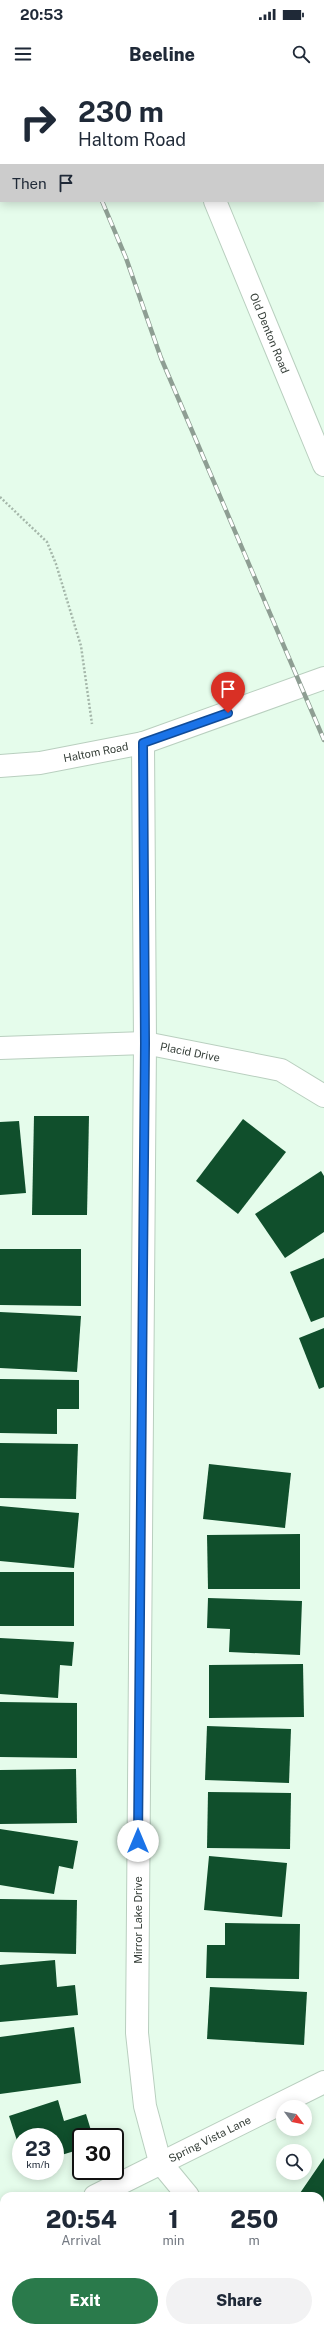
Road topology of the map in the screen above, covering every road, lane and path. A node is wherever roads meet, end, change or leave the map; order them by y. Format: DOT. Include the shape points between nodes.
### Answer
graph roads {
  1 [pos="215,202"];
  2 [pos="324,466"];
  3 [pos="0,497"];
  4 [pos="324,678"];
  5 [pos="143,743"];
  6 [pos="96,753"];
  7 [pos="0,766"];
  8 [pos="145,1043"];
  9 [pos="0,1048"];
  10 [pos="324,1096"];
  11 [pos="324,2082"];
  12 [pos="160,2162"];
  13 [pos="103,2192"];
  14 [pos="185,2192"];
  1 -- 2 [label="street, Old Denton Road"];
  3 -- 6 [label="path" via="47,542 56,564 81,646"];
  4 -- 5 [label="street, Haltom Road"];
  5 -- 6 [label="street, Haltom Road"];
  5 -- 8 [label="street, Mirror Lake Drive"];
  6 -- 7 [label="street, Haltom Road" via="40,763"];
  8 -- 9 [label="street, Placid Drive"];
  8 -- 10 [label="street, Placid Drive" via="281,1070"];
  8 -- 12 [label="street, Mirror Lake Drive" via="137,2033 145,2106"];
  11 -- 12 [label="street, Spring Vista Lane"];
  12 -- 13 [label="street, Spring Vista Lane"];
  12 -- 14 [label="street, Mirror Lake Drive"];
}
